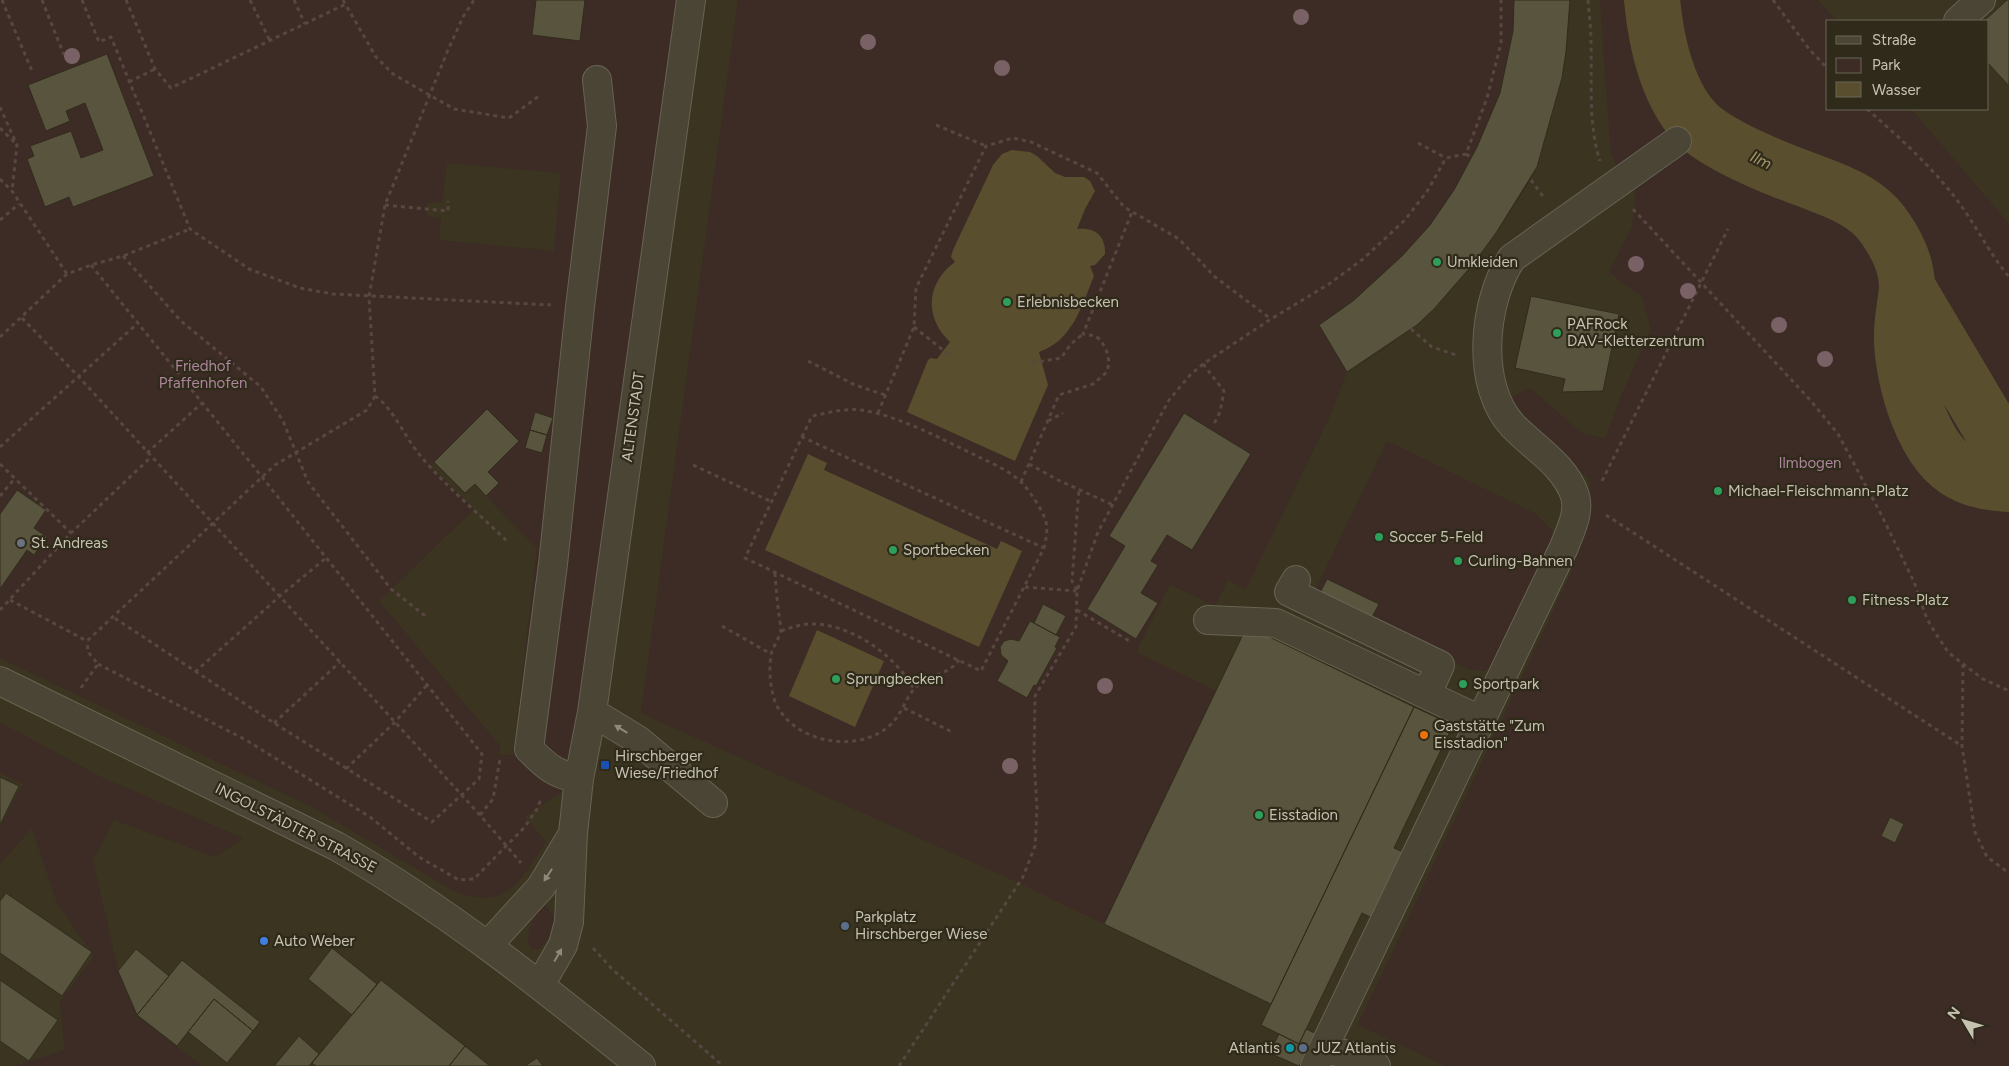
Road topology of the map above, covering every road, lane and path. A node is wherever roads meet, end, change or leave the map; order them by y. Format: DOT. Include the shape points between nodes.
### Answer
graph roads {
  1 [pos="2,0"];
  2 [pos="42,0"];
  3 [pos="82,0"];
  4 [pos="126,0"];
  5 [pos="250,0"];
  6 [pos="294,0"];
  7 [pos="343,0"];
  8 [pos="474,0"];
  9 [pos="691,0"];
  10 [pos="1501,0"];
  11 [pos="1588,0"];
  12 [pos="1773,0"];
  13 [pos="1981,0"];
  14 [pos="346,4"];
  15 [pos="1959,20"];
  16 [pos="305,24"];
  17 [pos="270,41"];
  18 [pos="64,55"];
  19 [pos="1826,67"];
  20 [pos="155,69"];
  21 [pos="32,71"];
  22 [pos="597,80"];
  23 [pos="129,82"];
  24 [pos="429,94"];
  25 [pos="539,96"];
  26 [pos="0,107"];
  27 [pos="1868,110"];
  28 [pos="936,125"];
  29 [pos="0,128"];
  30 [pos="1677,141"];
  31 [pos="1418,143"];
  32 [pos="17,145"];
  33 [pos="986,146"];
  34 [pos="1466,154"];
  35 [pos="1446,158"];
  36 [pos="1472,158"];
  37 [pos="0,179"];
  38 [pos="1614,186"];
  39 [pos="12,191"];
  40 [pos="448,201"];
  41 [pos="19,204"];
  42 [pos="384,205"];
  43 [pos="1132,212"];
  44 [pos="0,220"];
  45 [pos="190,229"];
  46 [pos="1728,229"];
  47 [pos="123,256"];
  48 [pos="91,265"];
  49 [pos="67,274"];
  50 [pos="2009,276"];
  51 [pos="1701,284"];
  52 [pos="370,297"];
  53 [pos="580,307"];
  54 [pos="22,318"];
  55 [pos="1271,319"];
  56 [pos="138,323"];
  57 [pos="914,327"];
  58 [pos="1411,330"];
  59 [pos="1083,334"];
  60 [pos="0,336"];
  61 [pos="948,354"];
  62 [pos="808,361"];
  63 [pos="1032,363"];
  64 [pos="1203,364"];
  65 [pos="1488,365"];
  66 [pos="78,376"];
  67 [pos="886,395"];
  68 [pos="375,396"];
  69 [pos="202,402"];
  70 [pos="878,413"];
  71 [pos="1063,413"];
  72 [pos="1047,422"];
  73 [pos="1213,426"];
  74 [pos="802,437"];
  75 [pos="0,447"];
  76 [pos="148,453"];
  77 [pos="295,454"];
  78 [pos="151,457"];
  79 [pos="0,464"];
  80 [pos="1029,464"];
  81 [pos="693,465"];
  82 [pos="262,477"];
  83 [pos="15,478"];
  84 [pos="1021,482"];
  85 [pos="1079,488"];
  86 [pos="0,496"];
  87 [pos="772,502"];
  88 [pos="1113,505"];
  89 [pos="1583,506"];
  90 [pos="213,523"];
  91 [pos="71,533"];
  92 [pos="507,541"];
  93 [pos="1044,548"];
  94 [pos="326,558"];
  95 [pos="774,572"];
  96 [pos="1296,580"];
  97 [pos="1024,587"];
  98 [pos="1077,591"];
  99 [pos="280,596"];
  100 [pos="10,600"];
  101 [pos="0,610"];
  102 [pos="1077,610"];
  103 [pos="113,617"];
  104 [pos="428,618"];
  105 [pos="1208,620"];
  106 [pos="722,626"];
  107 [pos="781,631"];
  108 [pos="87,641"];
  109 [pos="1131,642"];
  110 [pos="771,654"];
  111 [pos="959,660"];
  112 [pos="340,662"];
  113 [pos="98,664"];
  114 [pos="1963,664"];
  115 [pos="195,672"];
  116 [pos="0,682"];
  117 [pos="427,684"];
  118 [pos="914,689"];
  119 [pos="2009,691"];
  120 [pos="1427,694"];
  121 [pos="904,708"];
  122 [pos="592,712"];
  123 [pos="65,714"];
  124 [pos="1482,721"];
  125 [pos="395,722"];
  126 [pos="274,723"];
  127 [pos="952,732"];
  128 [pos="1962,746"];
  129 [pos="501,751"];
  130 [pos="346,769"];
  131 [pos="566,775"];
  132 [pos="462,795"];
  133 [pos="713,803"];
  134 [pos="480,815"];
  135 [pos="573,833"];
  136 [pos="507,845"];
  137 [pos="2009,873"];
  138 [pos="541,887"];
  139 [pos="569,922"];
  140 [pos="488,945"];
  141 [pos="540,985"];
  142 [pos="1320,1056"];
  143 [pos="641,1066"];
  144 [pos="723,1066"];
  145 [pos="898,1066"];
  146 [pos="1376,1066"];
  1 -- 21 [label="path"];
  2 -- 18 [label="path"];
  3 -- 23 [label="path" via="99,42 111,37"];
  4 -- 20 [label="path"];
  5 -- 17 [label="path"];
  6 -- 16 [label="path"];
  7 -- 14 [label="path"];
  8 -- 24 [label="path" via="463,17"];
  9 -- 122 [label="street, ALTENSTADT"];
  10 -- 34 [label="path" via="1502,43 1487,98"];
  11 -- 38 [label="path" via="1595,138 1603,171"];
  12 -- 19 [label="path"];
  13 -- 15 [label="street"];
  14 -- 16 [label="path"];
  14 -- 24 [label="path" via="376,57 394,74"];
  16 -- 17 [label="path"];
  17 -- 20 [label="path" via="171,88"];
  20 -- 23 [label="path"];
  22 -- 53 [label="street" via="602,126"];
  23 -- 45 [label="path"];
  24 -- 25 [label="path" via="454,109 509,118"];
  24 -- 42 [label="path"];
  26 -- 32 [label="path"];
  27 -- 50 [label="path" via="1919,157 1956,199"];
  28 -- 33 [label="path"];
  29 -- 32 [label="path"];
  30 -- 38 [label="street"];
  31 -- 35 [label="path"];
  32 -- 39 [label="path"];
  33 -- 43 [label="path" via="1013,138 1031,142 1097,173 1116,199"];
  33 -- 57 [label="path" via="916,288"];
  34 -- 35 [label="path"];
  34 -- 36 [label="path"];
  35 -- 55 [label="path" via="1428,190 1398,227 1343,274"];
  37 -- 39 [label="path"];
  38 -- 51 [label="path"];
  38 -- 65 [label="street" via="1512,258 1507,265 1495,296 1489,326"];
  39 -- 41 [label="path"];
  40 -- 42 [label="path" via="448,211"];
  41 -- 44 [label="path"];
  41 -- 49 [label="path"];
  42 -- 52 [label="path"];
  43 -- 55 [label="path" via="1179,240 1216,277"];
  43 -- 59 [label="path"];
  45 -- 47 [label="path"];
  45 -- 52 [label="path" via="249,269 300,288"];
  46 -- 51 [label="path"];
  47 -- 48 [label="path"];
  47 -- 77 [label="path" via="181,321 261,387 282,421"];
  48 -- 49 [label="path"];
  48 -- 56 [label="path"];
  49 -- 54 [label="path"];
  51 -- 89 [label="path"];
  51 -- 114 [label="path" via="1838,434 1898,547 1927,619 1948,652"];
  52 -- 53 [label="path"];
  52 -- 68 [label="path"];
  53 -- 131 [label="street" via="553,564 529,748 547,767"];
  54 -- 60 [label="path"];
  54 -- 66 [label="path"];
  55 -- 64 [label="path"];
  56 -- 66 [label="path"];
  56 -- 69 [label="path"];
  57 -- 61 [label="path"];
  57 -- 67 [label="path"];
  58 -- 65 [label="path" via="1432,347"];
  59 -- 63 [label="path" via="1061,358"];
  59 -- 72 [label="path" via="1096,336 1106,348 1109,356 1107,372 1093,384 1059,395"];
  62 -- 67 [label="path" via="855,385"];
  64 -- 73 [label="path" via="1224,391"];
  64 -- 88 [label="path" via="1169,400"];
  65 -- 89 [label="street" via="1490,380 1511,424 1556,465"];
  66 -- 75 [label="path"];
  66 -- 76 [label="path"];
  67 -- 70 [label="path"];
  68 -- 77 [label="path" via="367,410"];
  68 -- 92 [label="path" via="388,408 430,466"];
  69 -- 76 [label="path"];
  69 -- 82 [label="path"];
  70 -- 74 [label="path" via="842,410 812,416"];
  70 -- 84 [label="path" via="960,448"];
  71 -- 72 [label="path"];
  72 -- 80 [label="path"];
  74 -- 87 [label="path"];
  74 -- 93 [label="path"];
  76 -- 78 [label="path"];
  77 -- 82 [label="path" via="274,465"];
  77 -- 104 [label="path" via="308,482 391,589"];
  78 -- 90 [label="path"];
  78 -- 91 [label="path"];
  79 -- 83 [label="path"];
  80 -- 84 [label="path"];
  80 -- 85 [label="path"];
  81 -- 87 [label="path"];
  82 -- 90 [label="path"];
  82 -- 94 [label="path"];
  83 -- 86 [label="path"];
  83 -- 91 [label="path"];
  84 -- 93 [label="path" via="1046,520"];
  85 -- 88 [label="path"];
  85 -- 98 [label="path" via="1072,582"];
  87 -- 95 [label="path" via="746,558"];
  88 -- 98 [label="path" via="1098,532"];
  89 -- 124 [label="street"];
  89 -- 128 [label="path"];
  90 -- 99 [label="path"];
  90 -- 103 [label="path"];
  91 -- 100 [label="path"];
  93 -- 97 [label="path"];
  94 -- 99 [label="path"];
  94 -- 117 [label="path"];
  95 -- 107 [label="path"];
  95 -- 111 [label="path"];
  96 -- 120 [label="street" via="1289,592 1440,665"];
  97 -- 98 [label="path"];
  97 -- 111 [label="path" via="981,671"];
  98 -- 102 [label="path"];
  99 -- 112 [label="path"];
  99 -- 115 [label="path"];
  100 -- 101 [label="path"];
  100 -- 108 [label="path"];
  102 -- 109 [label="path"];
  102 -- 145 [label="path" via="1076,627 1035,696 1037,818 1035,846 1023,877"];
  103 -- 108 [label="path"];
  103 -- 115 [label="path"];
  105 -- 120 [label="street" via="1276,623"];
  106 -- 110 [label="path"];
  107 -- 110 [label="path"];
  107 -- 118 [label="path" via="808,624 853,635 897,664"];
  108 -- 113 [label="path" via="88,652"];
  110 -- 121 [label="path" via="770,674 777,705 805,732 832,741 857,742 874,737 889,726"];
  111 -- 118 [label="path"];
  112 -- 125 [label="path"];
  112 -- 126 [label="path"];
  113 -- 123 [label="path"];
  113 -- 136 [label="path" via="246,740 370,817 419,857 460,880 474,879"];
  114 -- 119 [label="path" via="1983,679"];
  114 -- 128 [label="path"];
  115 -- 126 [label="path"];
  116 -- 123 [label="street, INGOLSTÄDTER STRASSE"];
  117 -- 125 [label="path"];
  117 -- 132 [label="path" via="482,754 479,779"];
  118 -- 121 [label="path"];
  120 -- 124 [label="street"];
  121 -- 127 [label="path"];
  122 -- 131 [label="street, ALTENSTADT"];
  133 -- 122 [label="street, one-way" via="638,740"];
  123 -- 140 [label="street, INGOLSTÄDTER STRASSE" via="336,846 385,874"];
  124 -- 142 [label="street"];
  125 -- 130 [label="path"];
  125 -- 132 [label="path"];
  126 -- 130 [label="path"];
  128 -- 137 [label="path" via="1978,838 1987,856"];
  129 -- 134 [label="path" via="495,793"];
  130 -- 132 [label="path" via="432,822"];
  131 -- 135 [label="street, ALTENSTADT"];
  131 -- 136 [label="path"];
  132 -- 134 [label="path"];
  134 -- 136 [label="path"];
  135 -- 138 [label="street, ALTENSTADT, one-way"];
  135 -- 139 [label="street, ALTENSTADT"];
  136 -- 138 [label="path"];
  138 -- 140 [label="street, ALTENSTADT"];
  141 -- 139 [label="street, ALTENSTADT, one-way" via="563,945"];
  139 -- 144 [label="path" via="612,969"];
  140 -- 141 [label="street, INGOLSTÄDTER STRASSE"];
  141 -- 143 [label="street, INGOLSTÄDTER STRASSE"];
  142 -- 146 [label="street"];
}
